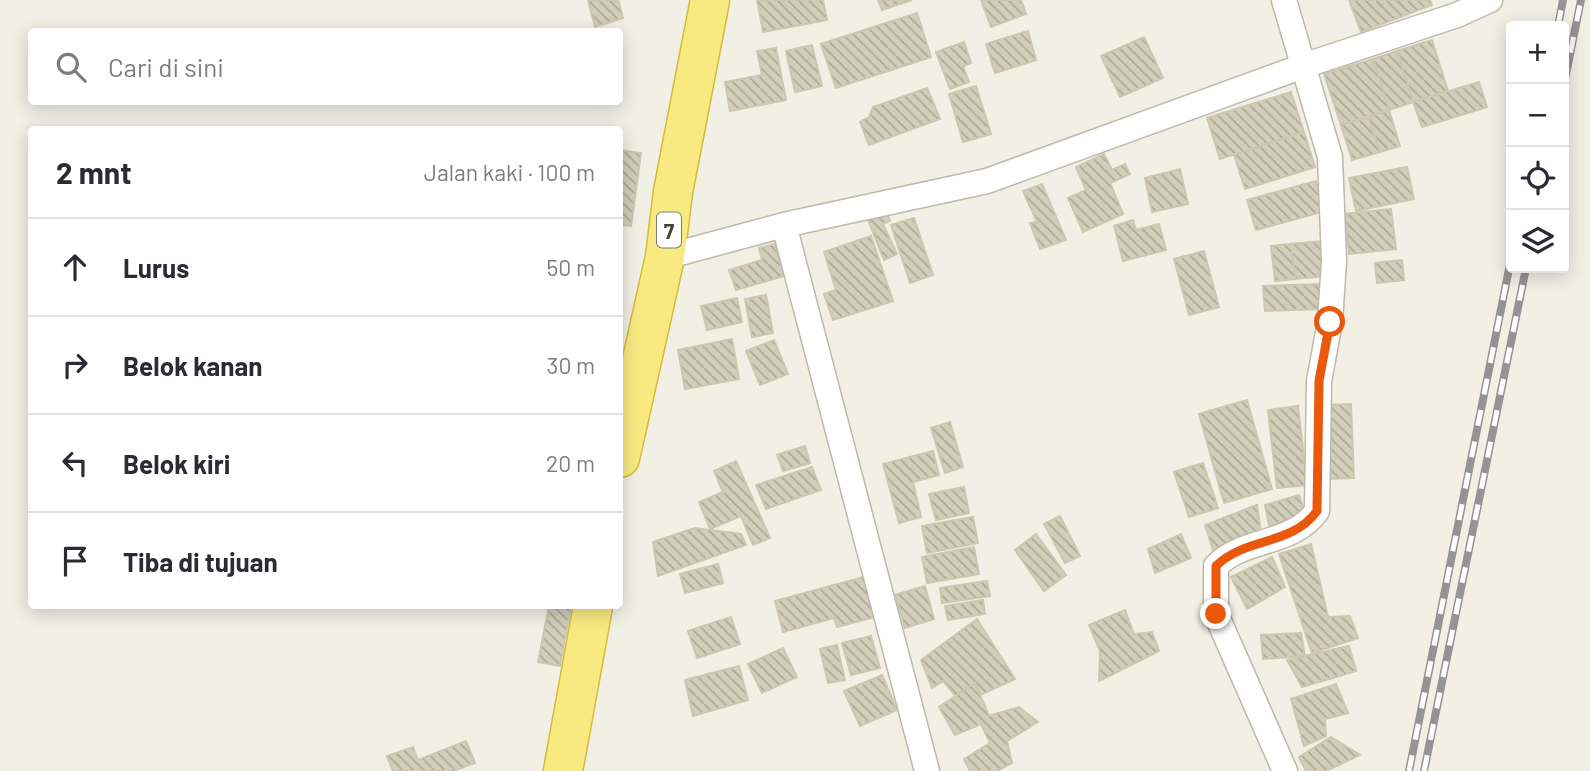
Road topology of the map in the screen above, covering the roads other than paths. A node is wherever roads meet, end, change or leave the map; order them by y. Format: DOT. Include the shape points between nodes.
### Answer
graph roads {
  1 [pos="710,0"];
  2 [pos="1284,0"];
  3 [pos="1490,0"];
  4 [pos="1306,65"];
  5 [pos="785,225"];
  6 [pos="665,257"];
  7 [pos="623,444"];
  8 [pos="592,609"];
  9 [pos="563,771"];
  10 [pos="927,771"];
  11 [pos="1285,771"];
  1 -- 6 [label="highway, 7"];
  2 -- 4 [label="street"];
  3 -- 4 [label="street"];
  4 -- 5 [label="street" via="988,181"];
  4 -- 11 [label="street" via="1330,157 1334,261 1330,322 1319,381 1317,511 1310,522 1278,539 1230,552 1216,566 1216,614"];
  5 -- 6 [label="street"];
  5 -- 10 [label="street"];
  6 -- 7 [label="highway, 7"];
  8 -- 9 [label="highway"];
}
